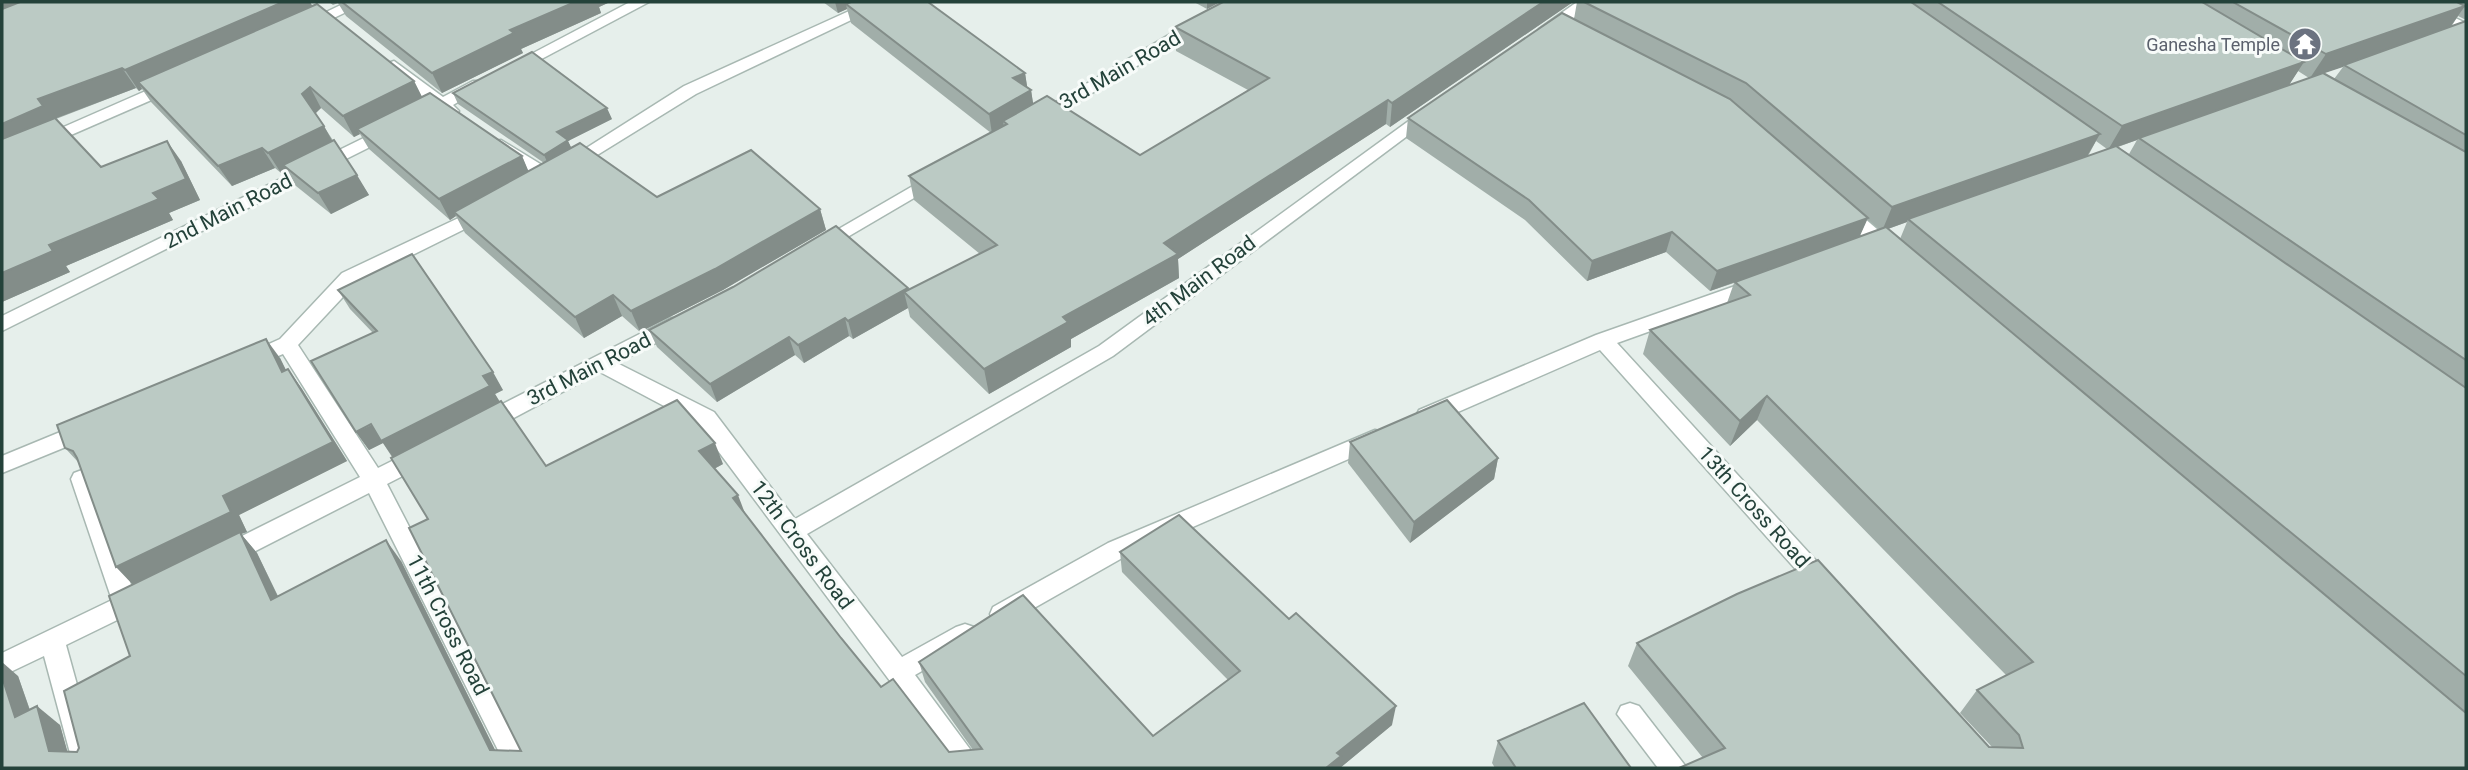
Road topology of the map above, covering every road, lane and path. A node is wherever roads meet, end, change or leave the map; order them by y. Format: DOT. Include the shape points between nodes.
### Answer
graph roads {
  1 [pos="318,2"];
  2 [pos="359,2"];
  3 [pos="641,2"];
  4 [pos="881,2"];
  5 [pos="1235,2"];
  6 [pos="1587,2"];
  7 [pos="2409,2"];
  8 [pos="330,15"];
  9 [pos="1558,23"];
  10 [pos="2466,30"];
  11 [pos="350,31"];
  12 [pos="292,32"];
  13 [pos="1583,36"];
  14 [pos="2440,40"];
  15 [pos="1525,45"];
  16 [pos="381,55"];
  17 [pos="191,76"];
  18 [pos="1449,97"];
  19 [pos="442,104"];
  20 [pos="463,119"];
  21 [pos="1019,129"];
  22 [pos="484,133"];
  23 [pos="2,160"];
  24 [pos="959,164"];
  25 [pos="1830,198"];
  26 [pos="501,203"];
  27 [pos="1905,232"];
  28 [pos="1880,241"];
  29 [pos="1855,250"];
  30 [pos="803,255"];
  31 [pos="1910,268"];
  32 [pos="1779,277"];
  33 [pos="695,315"];
  34 [pos="2,324"];
  35 [pos="1603,340"];
  36 [pos="287,344"];
  37 [pos="599,363"];
  38 [pos="225,371"];
  39 [pos="101,423"];
  40 [pos="469,431"];
  41 [pos="445,444"];
  42 [pos="2,465"];
  43 [pos="82,479"];
  44 [pos="374,482"];
  45 [pos="792,532"];
  46 [pos="200,568"];
  47 [pos="163,586"];
  48 [pos="126,605"];
  49 [pos="1843,605"];
  50 [pos="52,640"];
  51 [pos="2,666"];
  52 [pos="900,671"];
  53 [pos="1630,714"];
  54 [pos="87,768"];
  55 [pos="521,768"];
  56 [pos="971,768"];
  57 [pos="1674,768"];
  1 -- 8 [label="street"];
  2 -- 8 [label="street"];
  3 -- 19 [label="street, 2nd Main Road"];
  4 -- 22 [label="street" via="690,90 543,180"];
  5 -- 21 [label="street, 3rd Main Road"];
  6 -- 9 [label="street"];
  7 -- 10 [label="street"];
  8 -- 11 [label="street"];
  8 -- 12 [label="street"];
  9 -- 13 [label="street"];
  9 -- 15 [label="street"];
  10 -- 14 [label="street"];
  16 -- 19 [label="street"];
  17 -- 23 [label="street"];
  18 -- 45 [label="street, 4th Main Road" via="1105,351"];
  19 -- 20 [label="street"];
  19 -- 34 [label="street, 2nd Main Road"];
  24 -- 30 [label="street"];
  25 -- 28 [label="street"];
  26 -- 36 [label="street" via="349,278"];
  27 -- 28 [label="street"];
  28 -- 29 [label="street"];
  28 -- 31 [label="street"];
  32 -- 35 [label="street"];
  33 -- 37 [label="street, 3rd Main Road"];
  35 -- 49 [label="street, 13th Cross Road"];
  35 -- 52 [label="street" via="1116,550"];
  36 -- 38 [label="street"];
  36 -- 44 [label="street, 11th Cross Road"];
  37 -- 40 [label="street, 3rd Main Road"];
  37 -- 45 [label="street, 12th Cross Road" via="706,418"];
  39 -- 42 [label="street"];
  41 -- 44 [label="street"];
  43 -- 48 [label="street"];
  44 -- 46 [label="street"];
  44 -- 55 [label="street, 11th Cross Road"];
  45 -- 52 [label="street, 12th Cross Road"];
  47 -- 48 [label="street"];
  48 -- 50 [label="street"];
  50 -- 51 [label="street"];
  50 -- 54 [label="street"];
  52 -- 56 [label="street, 12th Cross Road"];
  53 -- 57 [label="street"];
}
